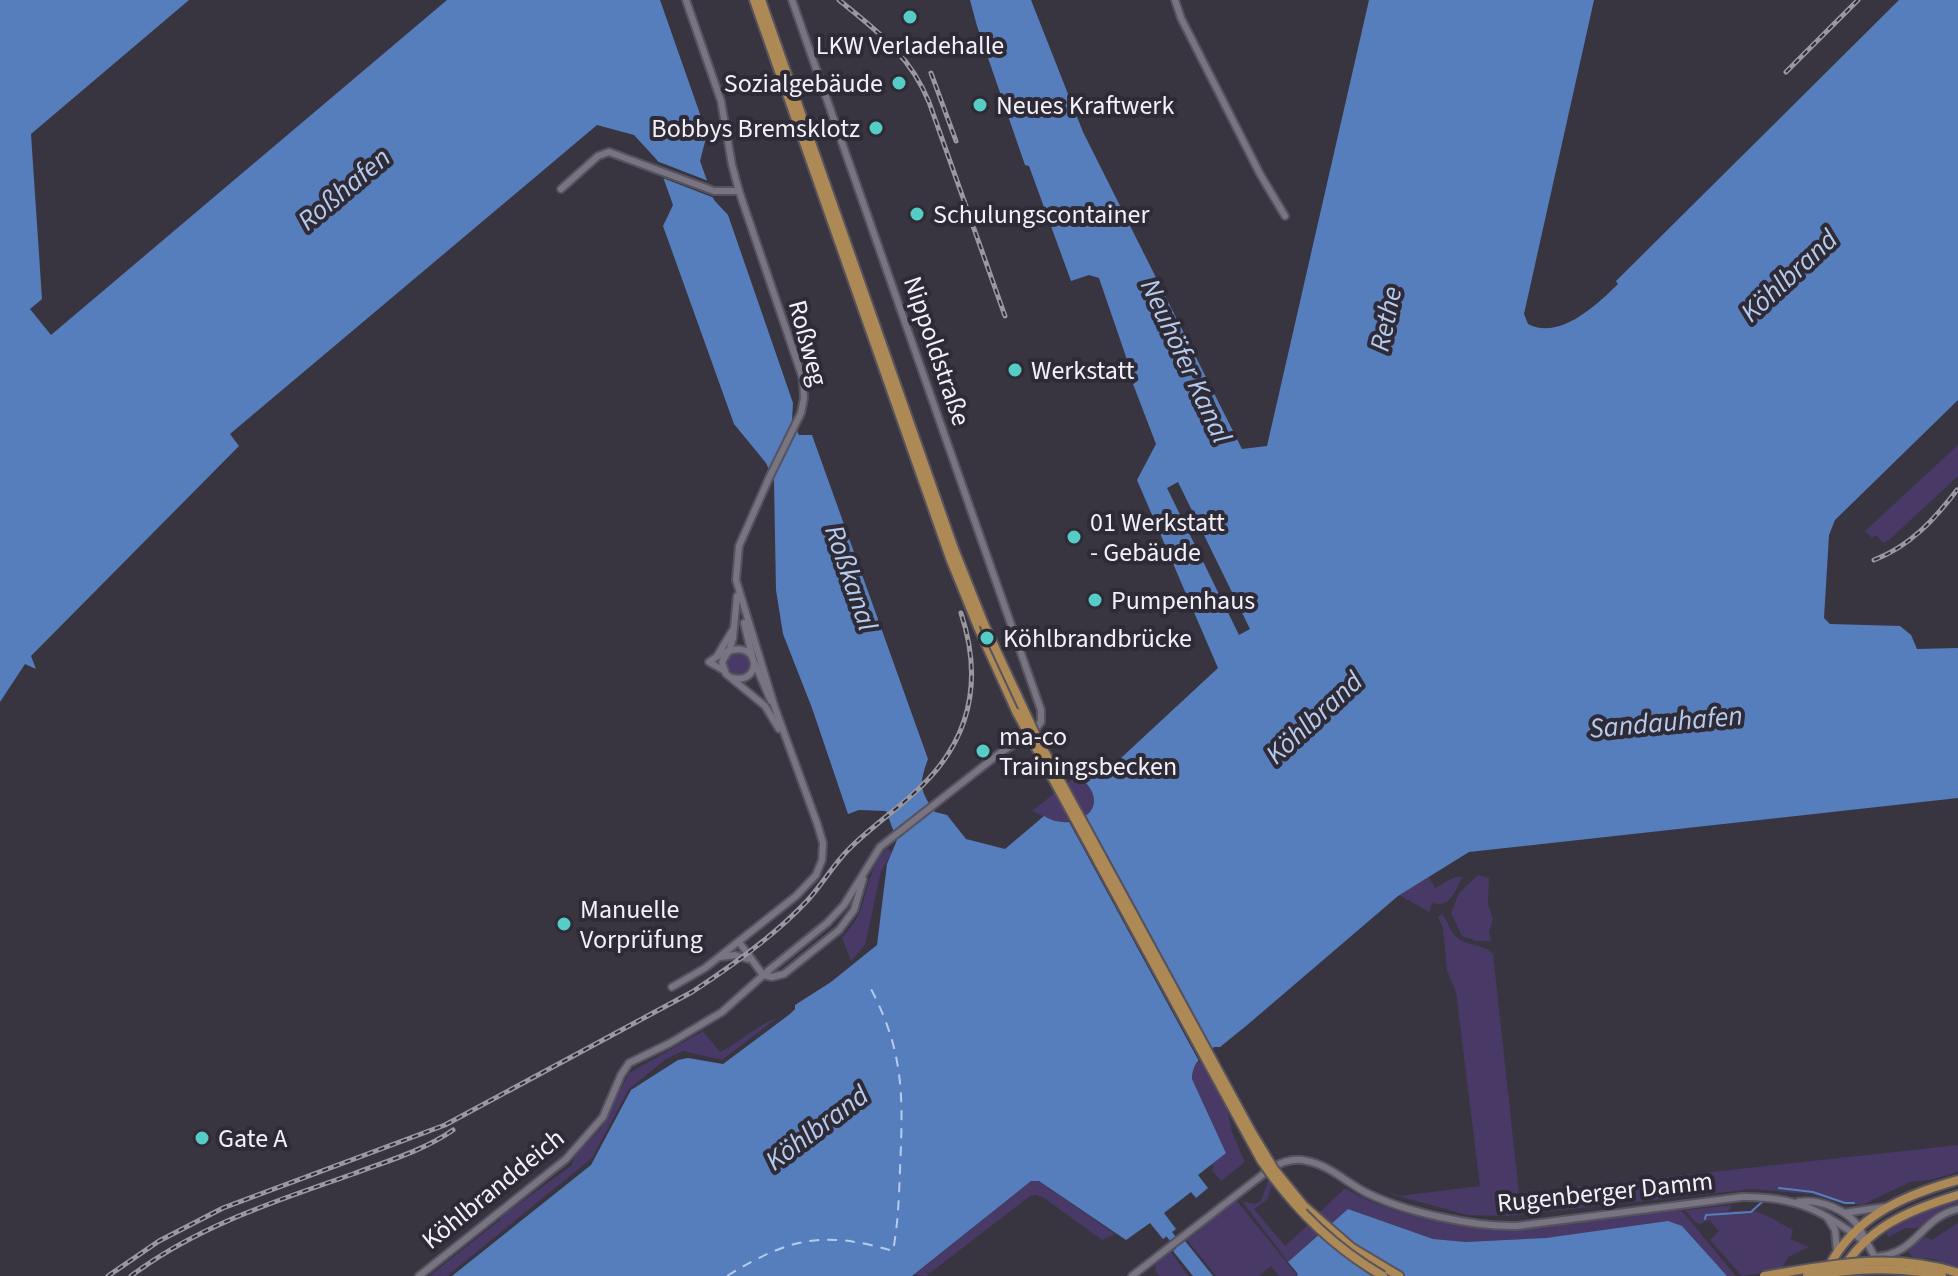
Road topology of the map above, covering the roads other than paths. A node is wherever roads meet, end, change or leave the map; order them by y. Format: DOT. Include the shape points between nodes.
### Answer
graph roads {
  1 [pos="686,0"];
  2 [pos="754,0"];
  3 [pos="761,0"];
  4 [pos="792,0"];
  5 [pos="1175,0"];
  6 [pos="561,189"];
  7 [pos="739,191"];
  8 [pos="1285,216"];
  9 [pos="738,593"];
  10 [pos="743,608"];
  11 [pos="735,625"];
  12 [pos="728,652"];
  13 [pos="717,656"];
  14 [pos="753,659"];
  15 [pos="723,670"];
  16 [pos="729,677"];
  17 [pos="775,708"];
  18 [pos="1042,715"];
  19 [pos="788,746"];
  20 [pos="866,867"];
  21 [pos="739,942"];
  22 [pos="718,958"];
  23 [pos="751,961"];
  24 [pos="763,975"];
  25 [pos="672,987"];
  26 [pos="1958,1180"];
  27 [pos="1958,1195"];
  28 [pos="1798,1202"];
  29 [pos="1885,1207"];
  30 [pos="1958,1209"];
  31 [pos="1841,1212"];
  32 [pos="1824,1215"];
  33 [pos="1856,1230"];
  34 [pos="1865,1242"];
  35 [pos="1837,1251"];
  36 [pos="1958,1273"];
  37 [pos="419,1276"];
  38 [pos="1132,1276"];
  39 [pos="1383,1276"];
  40 [pos="1399,1276"];
  41 [pos="1764,1276"];
  42 [pos="1807,1276"];
  43 [pos="1824,1276"];
  44 [pos="1839,1276"];
  45 [pos="1942,1276"];
  1 -- 7 [label="street, Roßweg" via="721,101"];
  2 -- 39 [label="main road, bridge" via="950,558 1031,741 1269,1172 1315,1226"];
  3 -- 40 [label="main road, bridge" via="963,573 1030,724 1274,1169 1332,1232"];
  4 -- 18 [label="street, Nippoldstraße"];
  5 -- 8 [label="street"];
  6 -- 7 [label="street" via="603,153 615,153 714,191"];
  7 -- 9 [label="street, Roßweg" via="803,379 803,407 739,546"];
  9 -- 10 [label="street, Roßweg"];
  9 -- 11 [label="street, Roßweg"];
  10 -- 14 [label="street, Roßweg"];
  10 -- 17 [label="street, Roßweg"];
  11 -- 12 [label="street, Roßweg"];
  11 -- 13 [label="street, Roßweg"];
  12 -- 13 [label="street"];
  12 -- 14 [label="street" via="742,649"];
  12 -- 15 [label="street, Roßweg"];
  13 -- 15 [label="street, Roßweg" via="709,662"];
  14 -- 16 [label="street" via="747,677"];
  14 -- 17 [label="street, Roßweg"];
  15 -- 16 [label="street, Roßweg"];
  16 -- 19 [label="street, Roßweg" via="765,706"];
  17 -- 19 [label="street, Roßweg"];
  18 -- 20 [label="street, Köhlbranddeich" via="1032,733 891,837"];
  19 -- 21 [label="street, Roßweg" via="823,843 822,860 805,889"];
  20 -- 24 [label="street, Köhlbranddeich" via="834,917"];
  20 -- 24 [label="street, Köhlbranddeich" via="854,910 839,930 784,974"];
  21 -- 22 [label="street, Roßweg"];
  21 -- 23 [label="street"];
  22 -- 23 [label="street" via="735,955"];
  22 -- 25 [label="street, Roßweg"];
  23 -- 24 [label="street"];
  24 -- 37 [label="street, Köhlbranddeich" via="717,1016 629,1063 603,1117 582,1143"];
  26 -- 29 [label="main road"];
  27 -- 34 [label="main road" via="1905,1213"];
  28 -- 31 [label="street, Rugenberger Damm" via="1815,1201"];
  28 -- 32 [label="street, Rugenberger Damm"];
  28 -- 38 [label="street, Rugenberger Damm" via="1742,1197 1492,1226 1371,1195 1320,1165 1296,1160 1274,1166"];
  29 -- 31 [label="street"];
  29 -- 33 [label="main road"];
  30 -- 34 [label="street" via="1937,1217 1896,1254 1875,1257"];
  31 -- 33 [label="street, Rugenberger Damm"];
  32 -- 33 [label="street, Rugenberger Damm"];
  32 -- 35 [label="street" via="1835,1230"];
  33 -- 34 [label="street, Rugenberger Damm"];
  33 -- 35 [label="main road"];
  34 -- 44 [label="main road"];
  35 -- 43 [label="main road"];
  36 -- 41 [label="main road, bridge" via="1887,1260"];
  42 -- 45 [label="main road, bridge" via="1877,1268"];
}
